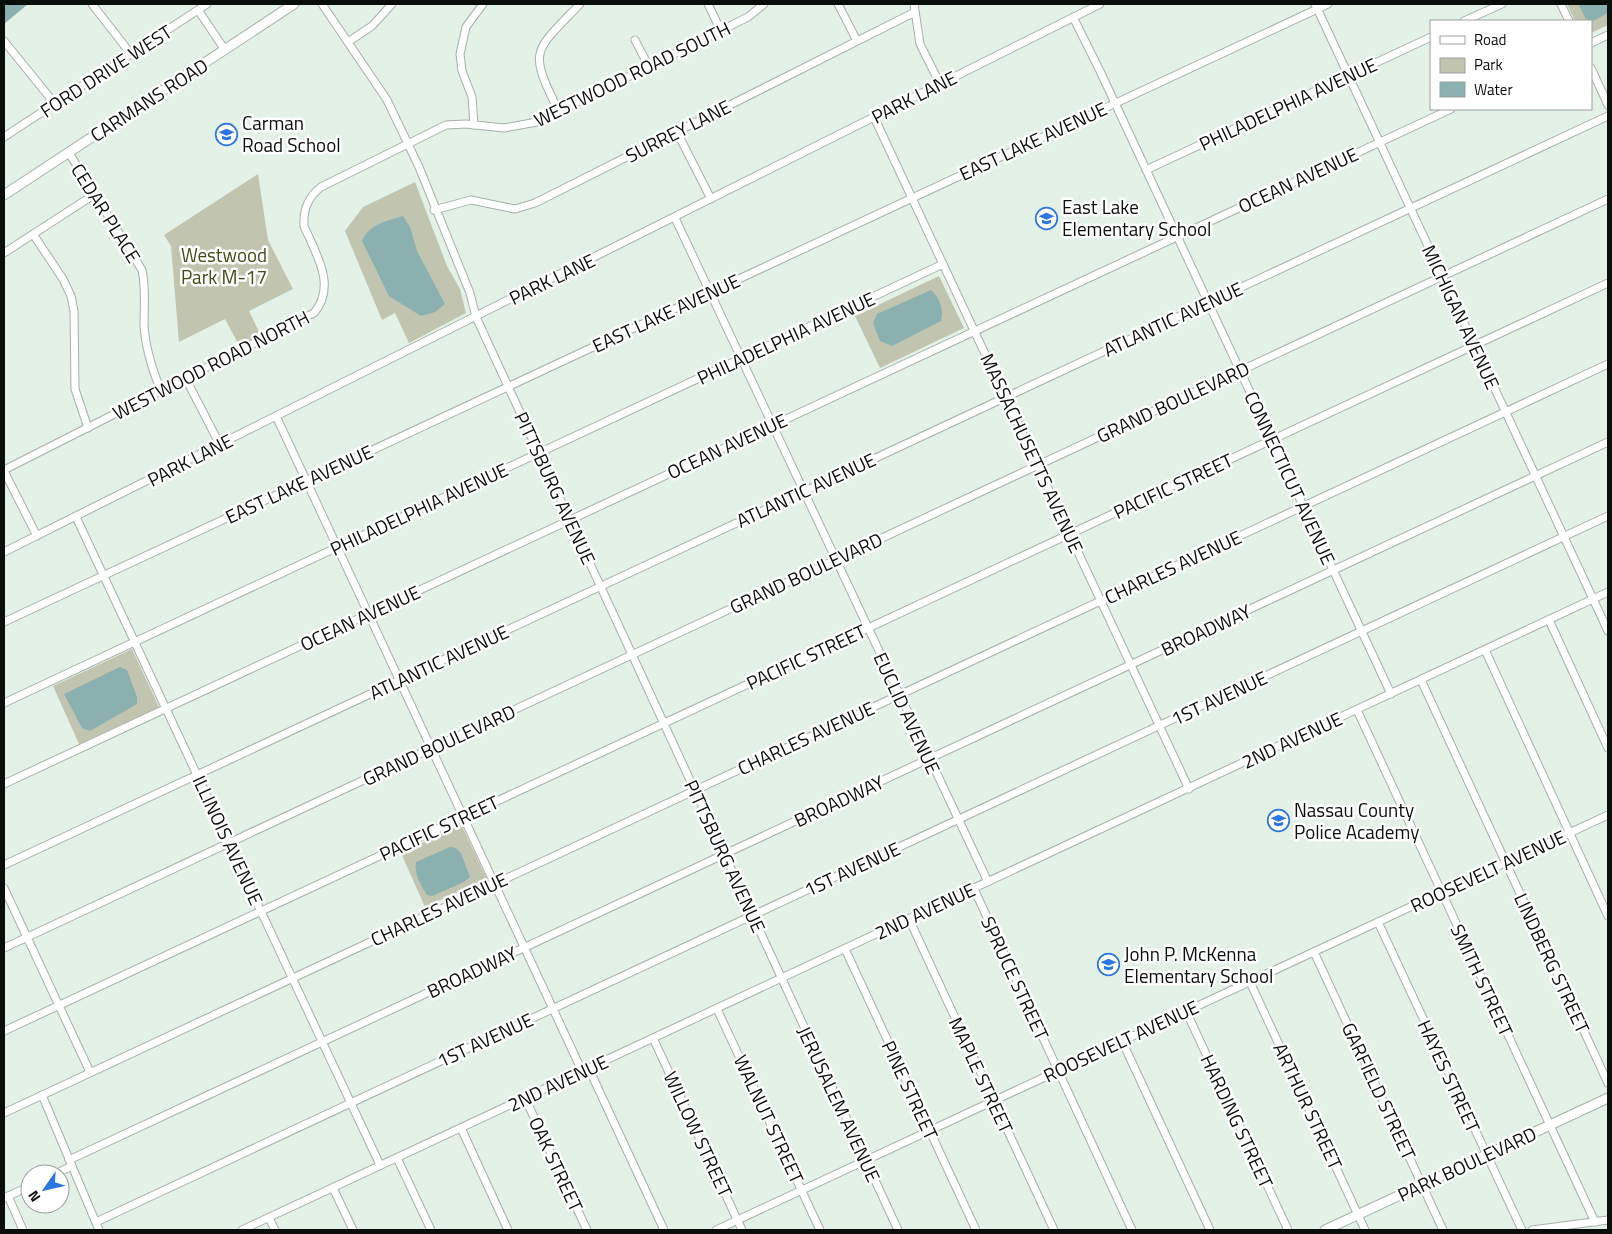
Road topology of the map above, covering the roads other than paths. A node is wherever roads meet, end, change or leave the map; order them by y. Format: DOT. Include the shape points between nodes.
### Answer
graph roads {
  1 [pos="93,4"];
  2 [pos="207,4"];
  3 [pos="294,4"];
  4 [pos="322,4"];
  5 [pos="392,4"];
  6 [pos="483,4"];
  7 [pos="580,4"];
  8 [pos="708,4"];
  9 [pos="764,4"];
  10 [pos="838,4"];
  11 [pos="914,4"];
  12 [pos="1100,4"];
  13 [pos="1328,4"];
  14 [pos="1502,4"];
  15 [pos="1561,4"];
  16 [pos="1316,6"];
  17 [pos="198,10"];
  18 [pos="915,12"];
  19 [pos="1073,17"];
  20 [pos="1466,20"];
  21 [pos="1569,20"];
  22 [pos="721,31"];
  23 [pos="1608,35"];
  24 [pos="1430,37"];
  25 [pos="635,40"];
  26 [pos="4,41"];
  27 [pos="857,41"];
  28 [pos="348,42"];
  29 [pos="1592,43"];
  30 [pos="225,50"];
  31 [pos="131,54"];
  32 [pos="649,67"];
  33 [pos="1592,70"];
  34 [pos="1348,76"];
  35 [pos="940,84"];
  36 [pos="1115,103"];
  37 [pos="55,104"];
  38 [pos="1608,105"];
  39 [pos="1449,110"];
  40 [pos="559,112"];
  41 [pos="1608,116"];
  42 [pos="874,117"];
  43 [pos="474,126"];
  44 [pos="677,132"];
  45 [pos="4,137"];
  46 [pos="1379,142"];
  47 [pos="408,144"];
  48 [pos="69,153"];
  49 [pos="1146,170"];
  50 [pos="95,194"];
  51 [pos="4,195"];
  52 [pos="912,198"];
  53 [pos="711,199"];
  54 [pos="1608,199"];
  55 [pos="1410,208"];
  56 [pos="434,210"];
  57 [pos="675,218"];
  58 [pos="33,234"];
  59 [pos="1177,237"];
  60 [pos="4,252"];
  61 [pos="944,264"];
  62 [pos="1442,277"];
  63 [pos="1608,283"];
  64 [pos="711,292"];
  65 [pos="1208,303"];
  66 [pos="476,317"];
  67 [pos="975,331"];
  68 [pos="1474,345"];
  69 [pos="742,358"];
  70 [pos="1608,364"];
  71 [pos="1240,371"];
  72 [pos="186,379"];
  73 [pos="508,386"];
  74 [pos="161,391"];
  75 [pos="1006,397"];
  76 [pos="1505,412"];
  77 [pos="276,416"];
  78 [pos="773,425"];
  79 [pos="88,428"];
  80 [pos="1272,440"];
  81 [pos="1608,442"];
  82 [pos="220,445"];
  83 [pos="539,453"];
  84 [pos="1038,465"];
  85 [pos="4,470"];
  86 [pos="1535,476"];
  87 [pos="307,480"];
  88 [pos="804,491"];
  89 [pos="1303,506"];
  90 [pos="1608,516"];
  91 [pos="76,517"];
  92 [pos="570,520"];
  93 [pos="1070,534"];
  94 [pos="37,536"];
  95 [pos="1564,537"];
  96 [pos="338,547"];
  97 [pos="4,552"];
  98 [pos="836,560"];
  99 [pos="1333,570"];
  100 [pos="105,575"];
  101 [pos="600,586"];
  102 [pos="1608,592"];
  103 [pos="1594,599"];
  104 [pos="1101,600"];
  105 [pos="369,613"];
  106 [pos="1549,620"];
  107 [pos="4,622"];
  108 [pos="868,628"];
  109 [pos="1608,631"];
  110 [pos="1362,632"];
  111 [pos="136,641"];
  112 [pos="1485,650"];
  113 [pos="632,654"];
  114 [pos="1131,664"];
  115 [pos="400,680"];
  116 [pos="1421,680"];
  117 [pos="1391,694"];
  118 [pos="899,695"];
  119 [pos="4,703"];
  120 [pos="167,708"];
  121 [pos="1357,710"];
  122 [pos="664,724"];
  123 [pos="1160,726"];
  124 [pos="432,748"];
  125 [pos="1608,748"];
  126 [pos="929,759"];
  127 [pos="198,774"];
  128 [pos="4,784"];
  129 [pos="1190,789"];
  130 [pos="694,790"];
  131 [pos="1608,815"];
  132 [pos="464,817"];
  133 [pos="958,820"];
  134 [pos="1570,833"];
  135 [pos="230,843"];
  136 [pos="724,854"];
  137 [pos="1506,863"];
  138 [pos="4,865"];
  139 [pos="988,882"];
  140 [pos="495,883"];
  141 [pos="4,888"];
  142 [pos="974,889"];
  143 [pos="1442,892"];
  144 [pos="262,911"];
  145 [pos="752,916"];
  146 [pos="1608,916"];
  147 [pos="909,919"];
  148 [pos="1378,922"];
  149 [pos="27,937"];
  150 [pos="4,948"];
  151 [pos="525,948"];
  152 [pos="845,949"];
  153 [pos="1314,952"];
  154 [pos="293,978"];
  155 [pos="781,979"];
  156 [pos="1250,982"];
  157 [pos="59,1006"];
  158 [pos="553,1009"];
  159 [pos="717,1009"];
  160 [pos="1186,1011"];
  161 [pos="4,1031"];
  162 [pos="653,1038"];
  163 [pos="1122,1041"];
  164 [pos="322,1042"];
  165 [pos="586,1070"];
  166 [pos="1058,1071"];
  167 [pos="90,1072"];
  168 [pos="1608,1083"];
  169 [pos="42,1095"];
  170 [pos="525,1098"];
  171 [pos="1608,1098"];
  172 [pos="994,1101"];
  173 [pos="351,1103"];
  174 [pos="4,1113"];
  175 [pos="1550,1125"];
  176 [pos="461,1128"];
  177 [pos="930,1131"];
  178 [pos="1486,1155"];
  179 [pos="397,1158"];
  180 [pos="866,1160"];
  181 [pos="71,1163"];
  182 [pos="380,1164"];
  183 [pos="1422,1185"];
  184 [pos="333,1188"];
  185 [pos="802,1190"];
  186 [pos="20,1191"];
  187 [pos="6,1197"];
  188 [pos="1358,1215"];
  189 [pos="269,1218"];
  190 [pos="738,1220"];
  191 [pos="1608,1220"];
  192 [pos="96,1222"];
  193 [pos="1595,1222"];
  194 [pos="23,1230"];
  195 [pos="99,1230"];
  196 [pos="242,1230"];
  197 [pos="275,1230"];
  198 [pos="353,1230"];
  199 [pos="431,1230"];
  200 [pos="508,1230"];
  201 [pos="587,1230"];
  202 [pos="664,1230"];
  203 [pos="716,1230"];
  204 [pos="742,1230"];
  205 [pos="820,1230"];
  206 [pos="898,1230"];
  207 [pos="976,1230"];
  208 [pos="1054,1230"];
  209 [pos="1132,1230"];
  210 [pos="1210,1230"];
  211 [pos="1288,1230"];
  212 [pos="1325,1230"];
  213 [pos="1366,1230"];
  214 [pos="1443,1230"];
  215 [pos="1522,1230"];
  216 [pos="1532,1230"];
  1 -- 31 [label="street"];
  2 -- 17 [label="street, FORD DRIVE WEST"];
  3 -- 30 [label="street, CARMANS ROAD"];
  4 -- 28 [label="street, PITTSBURG AVENUE"];
  5 -- 28 [label="street" via="372,26"];
  6 -- 43 [label="street" via="471,18 461,44 461,64 472,97"];
  7 -- 40 [label="street" via="543,44 538,58 541,75"];
  8 -- 22 [label="street"];
  9 -- 22 [label="street, WESTWOOD ROAD SOUTH" via="748,18"];
  10 -- 27 [label="street"];
  11 -- 18 [label="street"];
  12 -- 19 [label="street, PARK LANE"];
  13 -- 16 [label="street, EAST LAKE AVENUE"];
  14 -- 20 [label="street"];
  15 -- 21 [label="street"];
  16 -- 34 [label="street, MICHIGAN AVENUE"];
  16 -- 36 [label="street, EAST LAKE AVENUE"];
  17 -- 30 [label="street"];
  17 -- 31 [label="street, FORD DRIVE WEST"];
  18 -- 27 [label="street, SURREY LANE"];
  18 -- 35 [label="street" via="920,44"];
  19 -- 35 [label="street, PARK LANE"];
  19 -- 36 [label="street, CONNECTICUT AVENUE"];
  22 -- 32 [label="street, WESTWOOD ROAD SOUTH"];
  23 -- 29 [label="street"];
  24 -- 34 [label="street, PHILADELPHIA AVENUE"];
  25 -- 32 [label="street"];
  26 -- 37 [label="street"];
  27 -- 44 [label="street, SURREY LANE"];
  28 -- 47 [label="street, PITTSBURG AVENUE" via="388,100"];
  30 -- 48 [label="street, CARMANS ROAD"];
  31 -- 37 [label="street, FORD DRIVE WEST"];
  32 -- 40 [label="street, WESTWOOD ROAD SOUTH"];
  33 -- 38 [label="street"];
  34 -- 46 [label="street, MICHIGAN AVENUE"];
  34 -- 49 [label="street, PHILADELPHIA AVENUE"];
  35 -- 42 [label="street, PARK LANE"];
  36 -- 49 [label="street, CONNECTICUT AVENUE"];
  36 -- 52 [label="street, EAST LAKE AVENUE"];
  37 -- 45 [label="street, FORD DRIVE WEST"];
  39 -- 46 [label="street, OCEAN AVENUE"];
  40 -- 43 [label="street, WESTWOOD ROAD SOUTH" via="516,127"];
  41 -- 55 [label="street, ATLANTIC AVENUE"];
  42 -- 52 [label="street, MASSACHUSETTS AVENUE"];
  42 -- 53 [label="street, PARK LANE"];
  43 -- 47 [label="street, WESTWOOD ROAD SOUTH" via="446,125"];
  44 -- 53 [label="street"];
  44 -- 56 [label="street, SURREY LANE" via="524,208 506,209 471,200"];
  46 -- 55 [label="street, MICHIGAN AVENUE"];
  46 -- 59 [label="street, OCEAN AVENUE"];
  47 -- 56 [label="street, PITTSBURG AVENUE"];
  47 -- 72 [label="street, WESTWOOD ROAD NORTH" via="321,187 308,201 304,226 326,281 324,299 314,313"];
  48 -- 50 [label="street, CEDAR PLACE"];
  48 -- 51 [label="street, CARMANS ROAD"];
  49 -- 59 [label="street, CONNECTICUT AVENUE"];
  50 -- 58 [label="street"];
  50 -- 74 [label="street, CEDAR PLACE" via="142,270 146,342"];
  52 -- 61 [label="street, MASSACHUSETTS AVENUE"];
  52 -- 64 [label="street, EAST LAKE AVENUE"];
  53 -- 57 [label="street, PARK LANE"];
  54 -- 62 [label="street, GRAND BOULEVARD"];
  55 -- 62 [label="street, MICHIGAN AVENUE"];
  55 -- 65 [label="street, ATLANTIC AVENUE"];
  56 -- 66 [label="street, PITTSBURG AVENUE" via="470,293"];
  57 -- 64 [label="street, EUCLID AVENUE"];
  57 -- 66 [label="street, PARK LANE"];
  58 -- 60 [label="street"];
  58 -- 79 [label="street" via="71,296 75,389"];
  59 -- 65 [label="street, CONNECTICUT AVENUE"];
  59 -- 67 [label="street, OCEAN AVENUE"];
  61 -- 67 [label="street, MASSACHUSETTS AVENUE"];
  61 -- 69 [label="street, PHILADELPHIA AVENUE"];
  62 -- 68 [label="street, MICHIGAN AVENUE"];
  62 -- 71 [label="street, GRAND BOULEVARD"];
  63 -- 68 [label="street, PACIFIC STREET"];
  64 -- 69 [label="street, EUCLID AVENUE"];
  64 -- 73 [label="street, EAST LAKE AVENUE"];
  65 -- 71 [label="street, CONNECTICUT AVENUE"];
  65 -- 75 [label="street, ATLANTIC AVENUE"];
  66 -- 73 [label="street, PITTSBURG AVENUE"];
  66 -- 77 [label="street, PARK LANE"];
  67 -- 75 [label="street, MASSACHUSETTS AVENUE"];
  67 -- 78 [label="street, OCEAN AVENUE"];
  68 -- 76 [label="street, MICHIGAN AVENUE"];
  68 -- 80 [label="street, PACIFIC STREET"];
  69 -- 78 [label="street, EUCLID AVENUE"];
  69 -- 83 [label="street, PHILADELPHIA AVENUE"];
  70 -- 76 [label="street, CHARLES AVENUE"];
  71 -- 80 [label="street, CONNECTICUT AVENUE"];
  71 -- 84 [label="street, GRAND BOULEVARD"];
  72 -- 74 [label="street, WESTWOOD ROAD NORTH"];
  72 -- 82 [label="street"];
  73 -- 83 [label="street, PITTSBURG AVENUE"];
  73 -- 87 [label="street, EAST LAKE AVENUE"];
  74 -- 79 [label="street, WESTWOOD ROAD NORTH"];
  75 -- 84 [label="street, MASSACHUSETTS AVENUE"];
  75 -- 88 [label="street, ATLANTIC AVENUE"];
  76 -- 86 [label="street, MICHIGAN AVENUE"];
  76 -- 89 [label="street, CHARLES AVENUE"];
  77 -- 82 [label="street, PARK LANE"];
  77 -- 87 [label="street"];
  78 -- 88 [label="street, EUCLID AVENUE"];
  78 -- 92 [label="street, OCEAN AVENUE"];
  79 -- 85 [label="street, WESTWOOD ROAD NORTH"];
  80 -- 89 [label="street, CONNECTICUT AVENUE"];
  80 -- 93 [label="street, PACIFIC STREET"];
  81 -- 86 [label="street, BROADWAY"];
  82 -- 91 [label="street, PARK LANE"];
  83 -- 92 [label="street, PITTSBURG AVENUE"];
  83 -- 96 [label="street, PHILADELPHIA AVENUE"];
  84 -- 93 [label="street, MASSACHUSETTS AVENUE"];
  84 -- 98 [label="street, GRAND BOULEVARD"];
  85 -- 94 [label="street"];
  86 -- 95 [label="street, MICHIGAN AVENUE"];
  86 -- 99 [label="street, BROADWAY"];
  87 -- 96 [label="street"];
  87 -- 100 [label="street, EAST LAKE AVENUE"];
  88 -- 98 [label="street, EUCLID AVENUE"];
  88 -- 101 [label="street, ATLANTIC AVENUE"];
  89 -- 99 [label="street, CONNECTICUT AVENUE"];
  89 -- 104 [label="street, CHARLES AVENUE"];
  90 -- 95 [label="street, 1ST AVENUE"];
  91 -- 94 [label="street, PARK LANE"];
  91 -- 100 [label="street, ILLINOIS AVENUE"];
  92 -- 101 [label="street, PITTSBURG AVENUE"];
  92 -- 105 [label="street, OCEAN AVENUE"];
  93 -- 104 [label="street, MASSACHUSETTS AVENUE"];
  93 -- 108 [label="street, PACIFIC STREET"];
  94 -- 97 [label="street, PARK LANE"];
  95 -- 103 [label="street, MICHIGAN AVENUE"];
  95 -- 110 [label="street, 1ST AVENUE"];
  96 -- 105 [label="street"];
  96 -- 111 [label="street, PHILADELPHIA AVENUE"];
  98 -- 108 [label="street, EUCLID AVENUE"];
  98 -- 113 [label="street, GRAND BOULEVARD"];
  99 -- 110 [label="street, CONNECTICUT AVENUE"];
  99 -- 114 [label="street, BROADWAY"];
  100 -- 107 [label="street, EAST LAKE AVENUE"];
  100 -- 111 [label="street, ILLINOIS AVENUE"];
  101 -- 113 [label="street, PITTSBURG AVENUE"];
  101 -- 115 [label="street, ATLANTIC AVENUE"];
  102 -- 103 [label="street, 2ND AVENUE"];
  103 -- 106 [label="street, 2ND AVENUE"];
  103 -- 109 [label="street, MICHIGAN AVENUE"];
  104 -- 114 [label="street, MASSACHUSETTS AVENUE"];
  104 -- 118 [label="street, CHARLES AVENUE"];
  105 -- 115 [label="street"];
  105 -- 120 [label="street, OCEAN AVENUE"];
  106 -- 112 [label="street, 2ND AVENUE"];
  106 -- 125 [label="street"];
  108 -- 118 [label="street, EUCLID AVENUE"];
  108 -- 122 [label="street, PACIFIC STREET"];
  110 -- 117 [label="street, CONNECTICUT AVENUE"];
  110 -- 123 [label="street, 1ST AVENUE"];
  111 -- 119 [label="street, PHILADELPHIA AVENUE"];
  111 -- 120 [label="street, ILLINOIS AVENUE"];
  112 -- 116 [label="street, 2ND AVENUE"];
  112 -- 134 [label="street"];
  113 -- 122 [label="street, PITTSBURG AVENUE"];
  113 -- 124 [label="street, GRAND BOULEVARD"];
  114 -- 123 [label="street, MASSACHUSETTS AVENUE"];
  114 -- 126 [label="street, BROADWAY"];
  115 -- 124 [label="street"];
  115 -- 127 [label="street, ATLANTIC AVENUE"];
  116 -- 117 [label="street, 2ND AVENUE"];
  116 -- 137 [label="street, LINDBERG STREET"];
  117 -- 121 [label="street, 2ND AVENUE"];
  118 -- 126 [label="street, EUCLID AVENUE"];
  118 -- 130 [label="street, CHARLES AVENUE"];
  120 -- 127 [label="street, ILLINOIS AVENUE"];
  120 -- 128 [label="street, OCEAN AVENUE"];
  121 -- 129 [label="street, 2ND AVENUE"];
  121 -- 143 [label="street, SMITH STREET"];
  122 -- 130 [label="street, PITTSBURG AVENUE"];
  122 -- 132 [label="street, PACIFIC STREET"];
  123 -- 129 [label="street, MASSACHUSETTS AVENUE"];
  123 -- 133 [label="street, 1ST AVENUE"];
  124 -- 132 [label="street"];
  124 -- 135 [label="street, GRAND BOULEVARD"];
  126 -- 133 [label="street, EUCLID AVENUE"];
  126 -- 136 [label="street, BROADWAY"];
  127 -- 135 [label="street, ILLINOIS AVENUE"];
  127 -- 138 [label="street, ATLANTIC AVENUE"];
  129 -- 139 [label="street, 2ND AVENUE"];
  130 -- 136 [label="street, PITTSBURG AVENUE"];
  130 -- 140 [label="street, CHARLES AVENUE"];
  131 -- 134 [label="street, ROOSEVELT AVENUE"];
  132 -- 140 [label="street"];
  132 -- 144 [label="street, PACIFIC STREET"];
  133 -- 139 [label="street, EUCLID AVENUE"];
  133 -- 145 [label="street, 1ST AVENUE"];
  134 -- 137 [label="street, ROOSEVELT AVENUE"];
  134 -- 146 [label="street"];
  135 -- 144 [label="street, ILLINOIS AVENUE"];
  135 -- 149 [label="street, GRAND BOULEVARD"];
  136 -- 145 [label="street, PITTSBURG AVENUE"];
  136 -- 151 [label="street, BROADWAY"];
  137 -- 143 [label="street, ROOSEVELT AVENUE"];
  137 -- 168 [label="street, LINDBERG STREET"];
  139 -- 142 [label="street, 2ND AVENUE"];
  140 -- 151 [label="street"];
  140 -- 154 [label="street, CHARLES AVENUE"];
  141 -- 149 [label="street"];
  142 -- 147 [label="street, 2ND AVENUE"];
  142 -- 166 [label="street, SPRUCE STREET"];
  143 -- 148 [label="street, ROOSEVELT AVENUE"];
  143 -- 175 [label="street, SMITH STREET"];
  144 -- 154 [label="street, ILLINOIS AVENUE"];
  144 -- 157 [label="street, PACIFIC STREET"];
  145 -- 155 [label="street, PITTSBURG AVENUE"];
  145 -- 158 [label="street, 1ST AVENUE"];
  147 -- 152 [label="street, 2ND AVENUE"];
  147 -- 172 [label="street, MAPLE STREET"];
  148 -- 153 [label="street, ROOSEVELT AVENUE"];
  148 -- 178 [label="street, HAYES STREET"];
  149 -- 150 [label="street, GRAND BOULEVARD"];
  149 -- 157 [label="street"];
  151 -- 158 [label="street"];
  151 -- 164 [label="street, BROADWAY"];
  152 -- 155 [label="street, 2ND AVENUE"];
  152 -- 177 [label="street, PINE STREET"];
  153 -- 156 [label="street, ROOSEVELT AVENUE"];
  153 -- 183 [label="street, GARFIELD STREET"];
  154 -- 164 [label="street, ILLINOIS AVENUE"];
  154 -- 167 [label="street, CHARLES AVENUE"];
  155 -- 159 [label="street, 2ND AVENUE"];
  155 -- 180 [label="street, JERUSALEM AVENUE"];
  156 -- 160 [label="street, ROOSEVELT AVENUE"];
  156 -- 188 [label="street, ARTHUR STREET"];
  157 -- 161 [label="street, PACIFIC STREET"];
  157 -- 167 [label="street"];
  158 -- 165 [label="street"];
  158 -- 173 [label="street, 1ST AVENUE"];
  159 -- 162 [label="street, 2ND AVENUE"];
  159 -- 185 [label="street, WALNUT STREET"];
  160 -- 163 [label="street, ROOSEVELT AVENUE"];
  160 -- 211 [label="street, HARDING STREET"];
  162 -- 165 [label="street, 2ND AVENUE"];
  162 -- 190 [label="street, WILLOW STREET"];
  163 -- 166 [label="street, ROOSEVELT AVENUE"];
  163 -- 210 [label="street"];
  164 -- 173 [label="street, ILLINOIS AVENUE"];
  164 -- 181 [label="street, BROADWAY"];
  165 -- 170 [label="street, 2ND AVENUE"];
  165 -- 202 [label="street"];
  166 -- 172 [label="street, ROOSEVELT AVENUE"];
  166 -- 209 [label="street, SPRUCE STREET"];
  167 -- 169 [label="street, CHARLES AVENUE"];
  169 -- 174 [label="street, CHARLES AVENUE"];
  169 -- 181 [label="street"];
  170 -- 176 [label="street, 2ND AVENUE"];
  170 -- 201 [label="street, OAK STREET"];
  171 -- 175 [label="street, PARK BOULEVARD"];
  172 -- 177 [label="street, ROOSEVELT AVENUE"];
  172 -- 208 [label="street, MAPLE STREET"];
  173 -- 182 [label="street, ILLINOIS AVENUE"];
  173 -- 192 [label="street, 1ST AVENUE"];
  175 -- 178 [label="street, PARK BOULEVARD"];
  175 -- 193 [label="street, SMITH STREET"];
  176 -- 179 [label="street, 2ND AVENUE"];
  176 -- 200 [label="street"];
  177 -- 180 [label="street, ROOSEVELT AVENUE"];
  177 -- 207 [label="street, PINE STREET"];
  178 -- 183 [label="street, PARK BOULEVARD"];
  178 -- 215 [label="street, HAYES STREET"];
  179 -- 182 [label="street, 2ND AVENUE"];
  179 -- 199 [label="street"];
  180 -- 185 [label="street, ROOSEVELT AVENUE"];
  180 -- 206 [label="street, JERUSALEM AVENUE"];
  181 -- 192 [label="street"];
  182 -- 184 [label="street, 2ND AVENUE"];
  183 -- 188 [label="street, PARK BOULEVARD"];
  183 -- 214 [label="street, GARFIELD STREET"];
  184 -- 189 [label="street, 2ND AVENUE"];
  184 -- 198 [label="street"];
  185 -- 190 [label="street, ROOSEVELT AVENUE"];
  185 -- 205 [label="street, WALNUT STREET"];
  186 -- 187 [label="street"];
  187 -- 194 [label="street"];
  188 -- 212 [label="street, PARK BOULEVARD"];
  188 -- 213 [label="street, ARTHUR STREET"];
  189 -- 196 [label="street, 2ND AVENUE"];
  189 -- 197 [label="street"];
  190 -- 203 [label="street, ROOSEVELT AVENUE"];
  190 -- 204 [label="street, WILLOW STREET"];
  191 -- 193 [label="street"];
  192 -- 195 [label="street"];
  193 -- 216 [label="street"];
}
